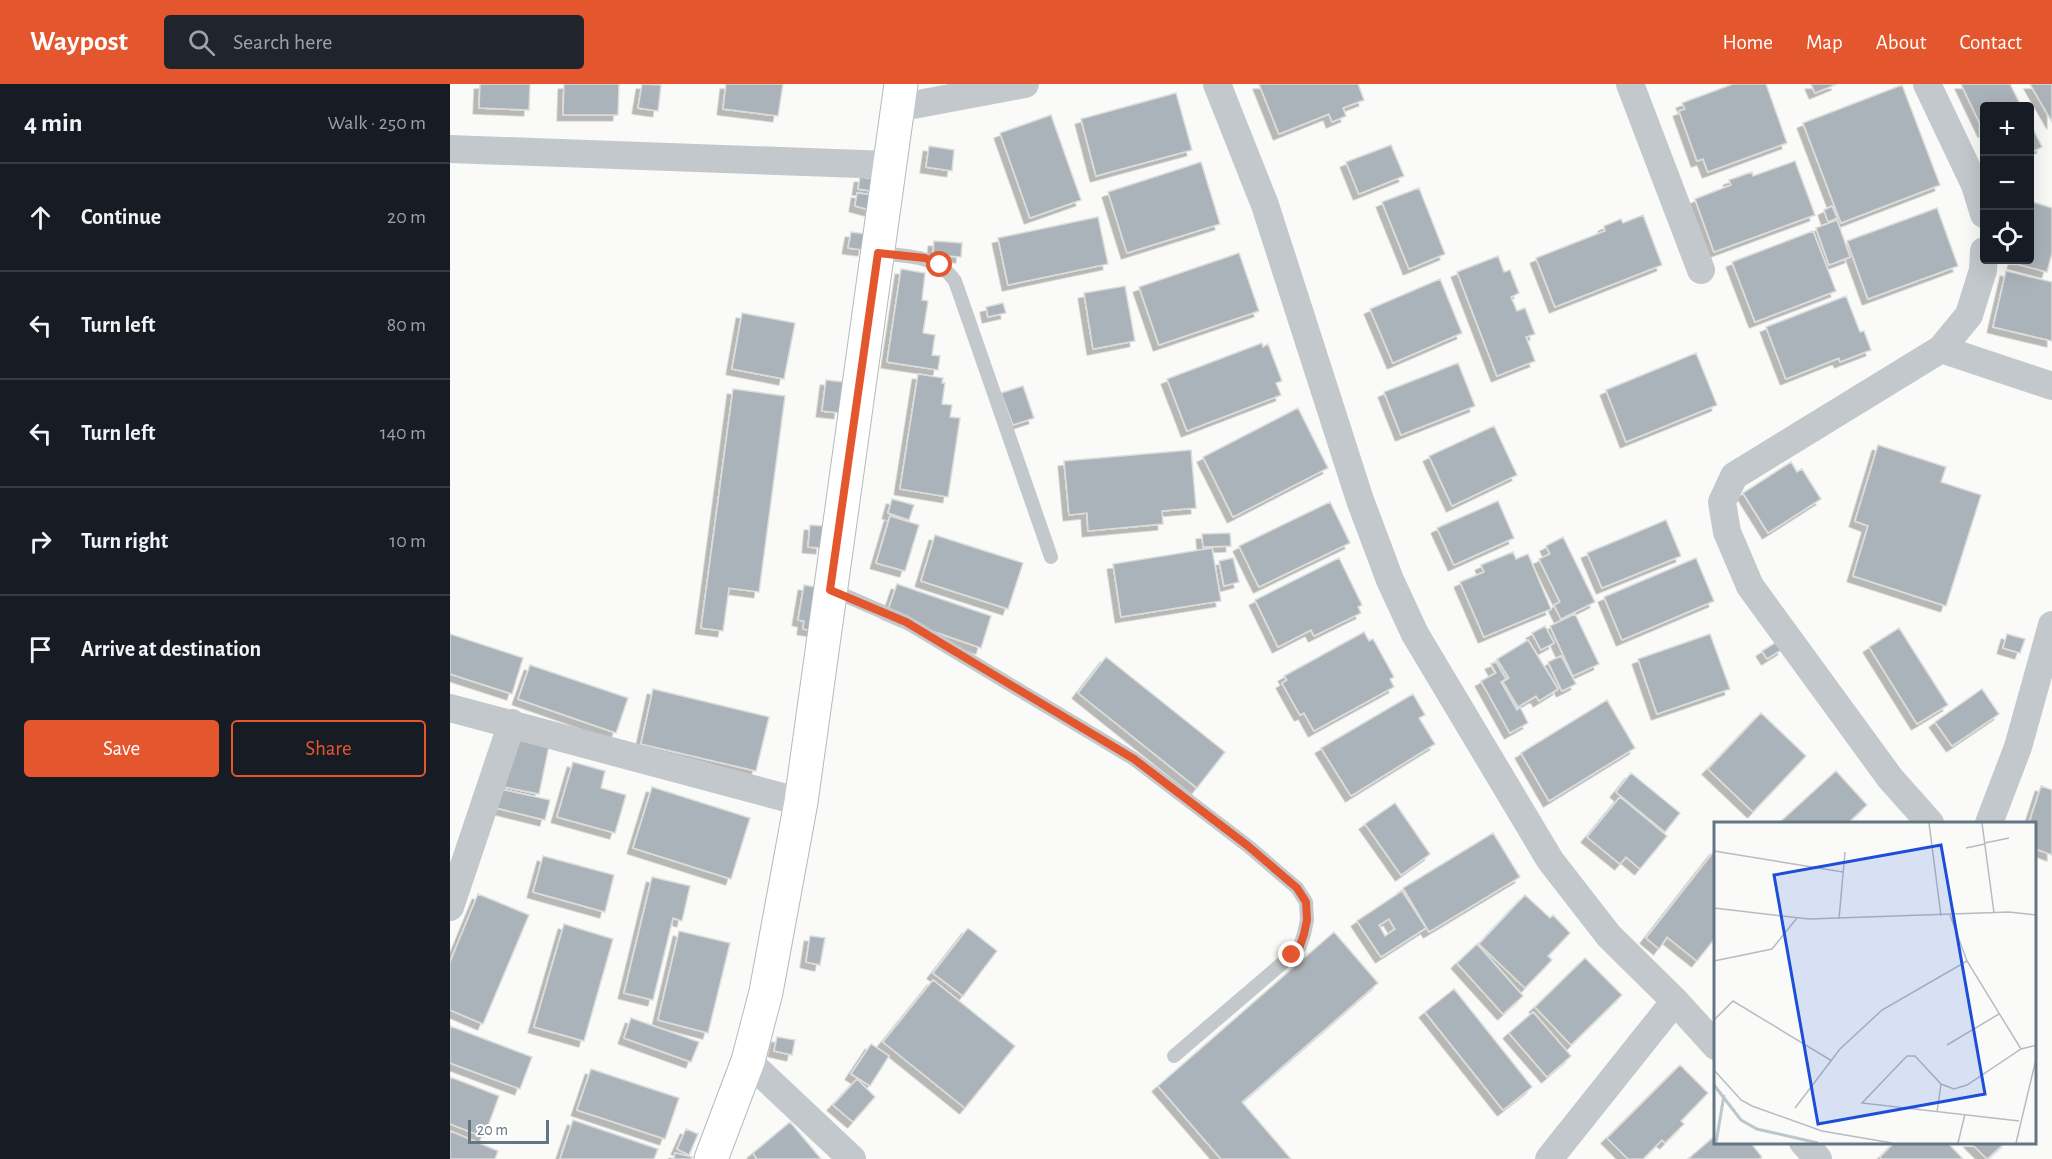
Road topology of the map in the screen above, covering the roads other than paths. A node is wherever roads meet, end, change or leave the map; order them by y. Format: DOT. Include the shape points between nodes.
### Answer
graph roads {
  1 [pos="1025,84"];
  2 [pos="1217,84"];
  3 [pos="1630,84"];
  4 [pos="1927,84"];
  5 [pos="899,96"];
  6 [pos="450,149"];
  7 [pos="889,165"];
  8 [pos="1983,210"];
  9 [pos="878,253"];
  10 [pos="1983,264"];
  11 [pos="1701,270"];
  12 [pos="1941,349"];
  13 [pos="2052,386"];
  14 [pos="1051,556"];
  15 [pos="830,590"];
  16 [pos="2052,626"];
  17 [pos="450,708"];
  18 [pos="512,723"];
  19 [pos="801,802"];
  20 [pos="1929,822"];
  21 [pos="1989,822"];
  22 [pos="450,907"];
  23 [pos="1675,1001"];
  24 [pos="1714,1044"];
  25 [pos="1174,1056"];
  26 [pos="748,1061"];
  27 [pos="1804,1144"];
  28 [pos="711,1159"];
  29 [pos="852,1159"];
  30 [pos="1549,1159"];
  31 [pos="1818,1159"];
  1 -- 5 [label="street"];
  2 -- 23 [label="street" via="1265,205 1389,580 1415,634 1550,860 1609,936"];
  3 -- 11 [label="street"];
  4 -- 8 [label="street" via="1975,185"];
  5 -- 7 [label="main road"];
  6 -- 7 [label="street"];
  7 -- 9 [label="main road"];
  9 -- 14 [label="lane" via="925,258 940,265 955,281"];
  9 -- 15 [label="main road"];
  10 -- 12 [label="street" via="1969,315"];
  12 -- 13 [label="street"];
  12 -- 20 [label="street" via="1734,476 1722,502 1726,532 1750,586 1890,778"];
  15 -- 19 [label="main road"];
  15 -- 25 [label="lane" via="906,622 1134,759 1297,888 1306,902 1307,920 1300,946"];
  16 -- 21 [label="street" via="2018,747"];
  17 -- 18 [label="street"];
  18 -- 19 [label="street"];
  18 -- 22 [label="street"];
  19 -- 26 [label="main road" via="766,992"];
  23 -- 24 [label="street"];
  23 -- 30 [label="street"];
  26 -- 28 [label="main road"];
  26 -- 29 [label="street"];
  27 -- 31 [label="street"];
}
